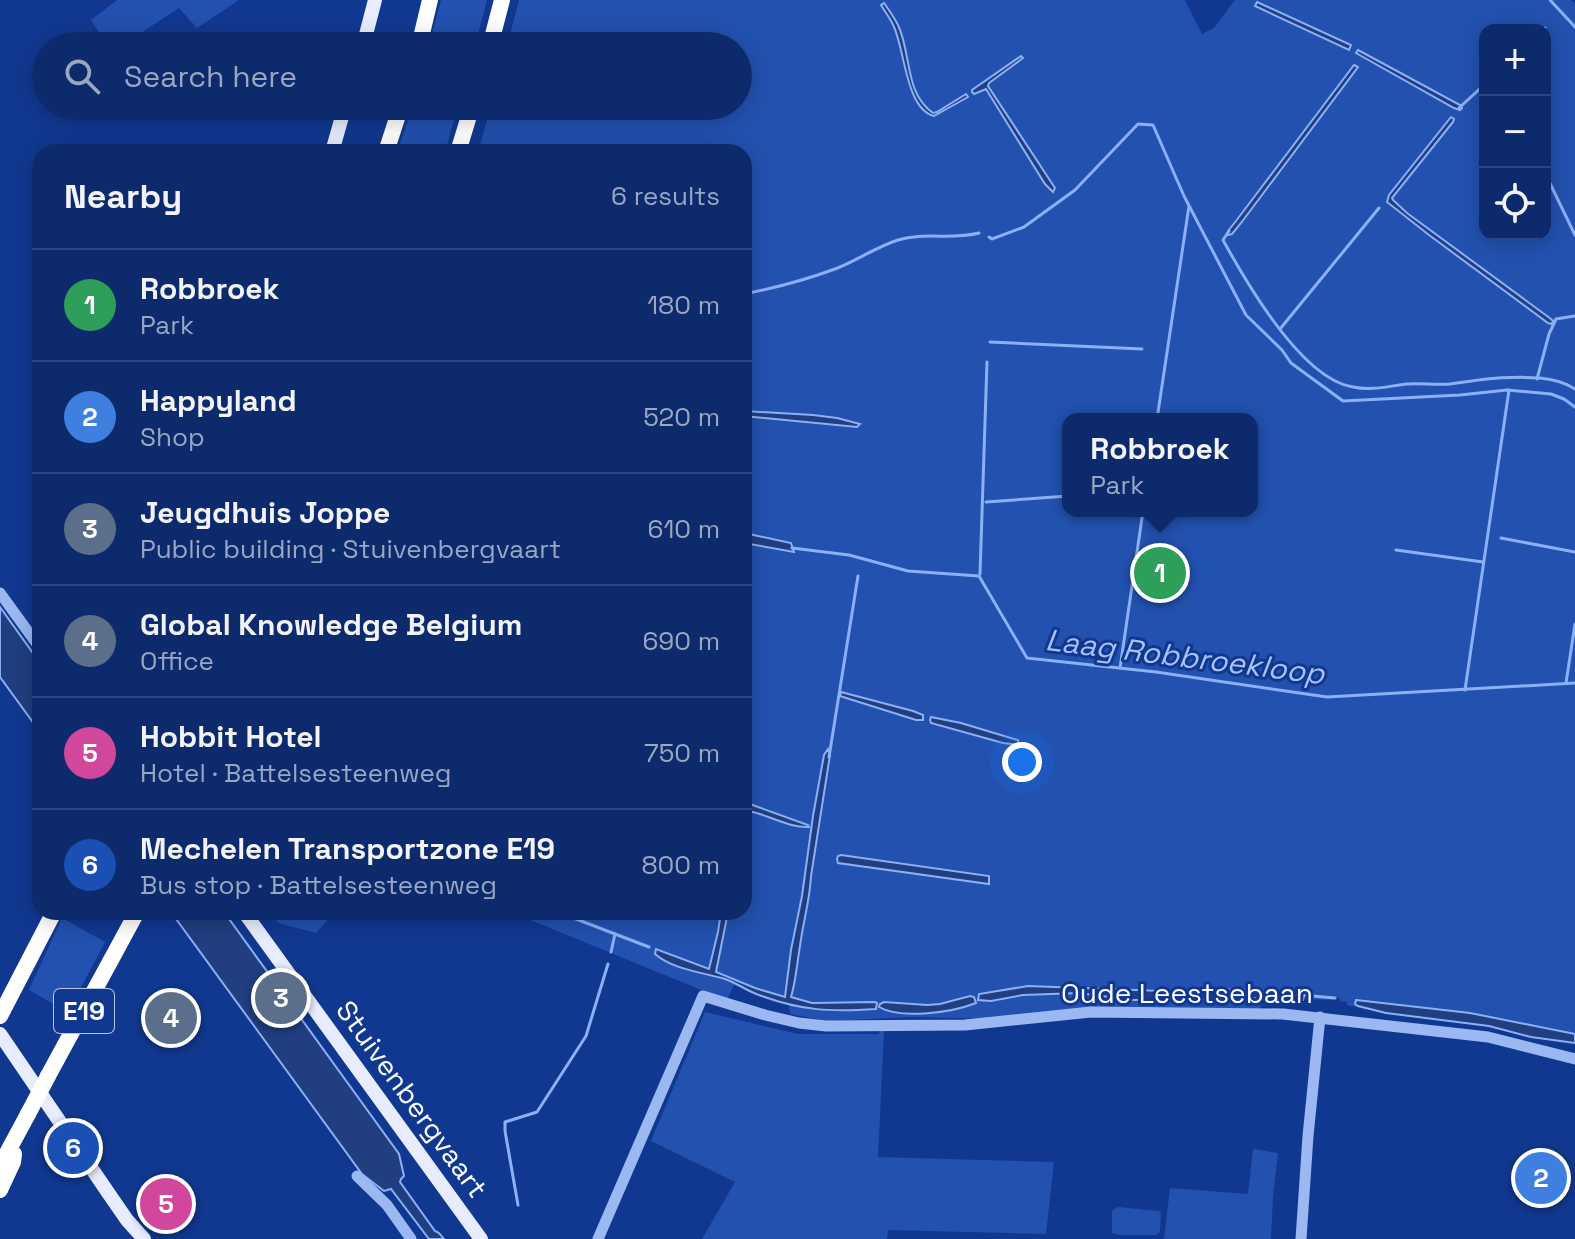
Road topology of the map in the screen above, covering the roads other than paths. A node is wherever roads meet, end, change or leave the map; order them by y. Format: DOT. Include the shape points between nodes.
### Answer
graph roads {
  1 [pos="375,0"];
  2 [pos="430,0"];
  3 [pos="502,0"];
  4 [pos="367,32"];
  5 [pos="422,32"];
  6 [pos="494,32"];
  7 [pos="341,120"];
  8 [pos="396,120"];
  9 [pos="468,120"];
  10 [pos="334,144"];
  11 [pos="389,144"];
  12 [pos="460,144"];
  13 [pos="0,593"];
  14 [pos="32,637"];
  15 [pos="50,920"];
  16 [pos="133,920"];
  17 [pos="250,920"];
  18 [pos="3,1011"];
  19 [pos="1320,1017"];
  20 [pos="0,1034"];
  21 [pos="1575,1059"];
  22 [pos="16,1135"];
  23 [pos="0,1166"];
  24 [pos="357,1176"];
  25 [pos="0,1190"];
  26 [pos="144,1239"];
  27 [pos="411,1239"];
  28 [pos="481,1239"];
  29 [pos="598,1239"];
  30 [pos="1301,1239"];
  1 -- 4 [label="main road"];
  2 -- 5 [label="highway"];
  3 -- 6 [label="highway"];
  7 -- 10 [label="main road"];
  8 -- 11 [label="highway"];
  9 -- 12 [label="highway"];
  13 -- 14 [label="street"];
  15 -- 18 [label="highway, E19"];
  16 -- 22 [label="highway, E19, bridge"];
  17 -- 28 [label="main road, Stuivenbergvaart"];
  19 -- 21 [label="street, Oude Leestsebaan" via="1488,1037"];
  19 -- 29 [label="street, Oude Leestsebaan" via="1119,1011 965,1025 826,1026 703,996"];
  19 -- 30 [label="street"];
  20 -- 26 [label="main road"];
  22 -- 23 [label="highway, E19"];
  22 -- 25 [label="highway" via="13,1162"];
  24 -- 27 [label="street"];
}
